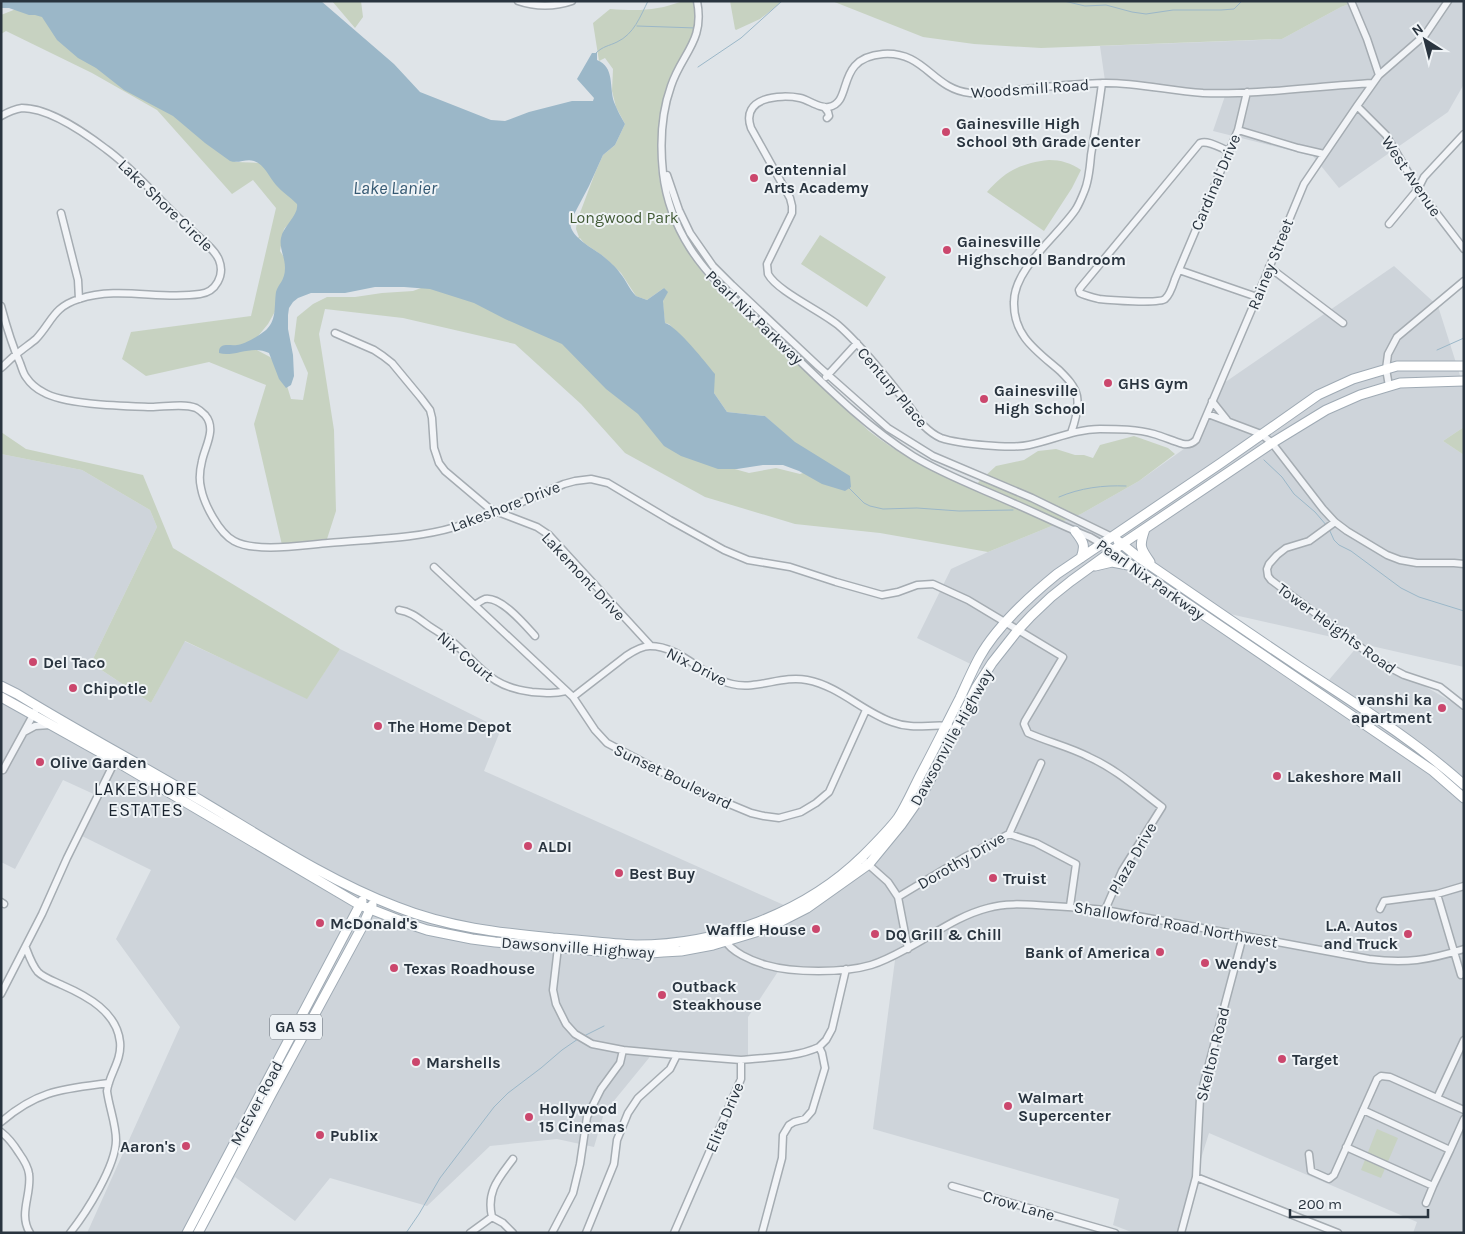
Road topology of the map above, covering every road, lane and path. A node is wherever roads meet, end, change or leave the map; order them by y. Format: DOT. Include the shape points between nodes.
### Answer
graph roads {
  1 [pos="518,1"];
  2 [pos="572,1"];
  3 [pos="697,1"];
  4 [pos="1351,1"];
  5 [pos="1448,1"];
  6 [pos="1379,75"];
  7 [pos="1102,83"];
  8 [pos="1373,83"];
  9 [pos="1247,92"];
  10 [pos="1357,106"];
  11 [pos="824,107"];
  12 [pos="1,116"];
  13 [pos="827,118"];
  14 [pos="1238,130"];
  15 [pos="1464,134"];
  16 [pos="1229,151"];
  17 [pos="1324,154"];
  18 [pos="662,162"];
  19 [pos="1418,189"];
  20 [pos="61,213"];
  21 [pos="1389,224"];
  22 [pos="1464,249"];
  23 [pos="1269,267"];
  24 [pos="1178,270"];
  25 [pos="1464,281"];
  26 [pos="1257,298"];
  27 [pos="79,299"];
  28 [pos="1,306"];
  29 [pos="1343,323"];
  30 [pos="335,333"];
  31 [pos="857,343"];
  32 [pos="16,354"];
  33 [pos="1464,366"];
  34 [pos="1,368"];
  35 [pos="1386,369"];
  36 [pos="827,374"];
  37 [pos="1464,381"];
  38 [pos="823,382"];
  39 [pos="1389,386"];
  40 [pos="1212,402"];
  41 [pos="1208,414"];
  42 [pos="1228,421"];
  43 [pos="1071,433"];
  44 [pos="1261,434"];
  45 [pos="1272,443"];
  46 [pos="497,512"];
  47 [pos="1335,522"];
  48 [pos="1145,528"];
  49 [pos="1075,531"];
  50 [pos="1112,537"];
  51 [pos="1102,544"];
  52 [pos="1122,544"];
  53 [pos="1112,551"];
  54 [pos="1082,558"];
  55 [pos="1464,564"];
  56 [pos="1132,566"];
  57 [pos="434,567"];
  58 [pos="1089,567"];
  59 [pos="1155,568"];
  60 [pos="475,605"];
  61 [pos="399,610"];
  62 [pos="1005,622"];
  63 [pos="1018,630"];
  64 [pos="535,636"];
  65 [pos="650,646"];
  66 [pos="1,686"];
  67 [pos="566,691"];
  68 [pos="1,697"];
  69 [pos="573,697"];
  70 [pos="38,706"];
  71 [pos="1464,706"];
  72 [pos="866,710"];
  73 [pos="32,714"];
  74 [pos="52,725"];
  75 [pos="951,727"];
  76 [pos="23,732"];
  77 [pos="116,757"];
  78 [pos="1041,764"];
  79 [pos="3,770"];
  80 [pos="1464,785"];
  81 [pos="1464,798"];
  82 [pos="199,805"];
  83 [pos="1162,807"];
  84 [pos="1009,834"];
  85 [pos="865,861"];
  86 [pos="1464,886"];
  87 [pos="366,894"];
  88 [pos="1436,894"];
  89 [pos="898,896"];
  90 [pos="375,898"];
  91 [pos="360,905"];
  92 [pos="1070,906"];
  93 [pos="1380,909"];
  94 [pos="370,910"];
  95 [pos="1105,910"];
  96 [pos="1243,936"];
  97 [pos="724,938"];
  98 [pos="558,947"];
  99 [pos="26,948"];
  100 [pos="908,949"];
  101 [pos="1464,949"];
  102 [pos="1453,952"];
  103 [pos="846,969"];
  104 [pos="1461,975"];
  105 [pos="1,994"];
  106 [pos="302,1016"];
  107 [pos="1464,1040"];
  108 [pos="819,1047"];
  109 [pos="623,1050"];
  110 [pos="677,1055"];
  111 [pos="741,1060"];
  112 [pos="281,1076"];
  113 [pos="109,1083"];
  114 [pos="1437,1098"];
  115 [pos="1363,1110"];
  116 [pos="1464,1110"];
  117 [pos="1464,1119"];
  118 [pos="1,1122"];
  119 [pos="1,1132"];
  120 [pos="1346,1147"];
  121 [pos="1450,1150"];
  122 [pos="1309,1154"];
  123 [pos="513,1159"];
  124 [pos="1196,1176"];
  125 [pos="952,1186"];
  126 [pos="1433,1186"];
  127 [pos="1426,1203"];
  128 [pos="492,1217"];
  129 [pos="30,1233"];
  130 [pos="70,1233"];
  131 [pos="188,1233"];
  132 [pos="198,1233"];
  133 [pos="470,1233"];
  134 [pos="513,1233"];
  135 [pos="552,1233"];
  136 [pos="586,1233"];
  137 [pos="674,1233"];
  138 [pos="762,1233"];
  139 [pos="1115,1233"];
  140 [pos="1181,1233"];
  141 [pos="1338,1233"];
  1 -- 2 [label="street" via="536,5 559,5"];
  3 -- 18 [label="street" via="698,29 676,73 665,107"];
  4 -- 6 [label="street"];
  5 -- 6 [label="street, Rainey Street" via="1425,35"];
  6 -- 8 [label="street, Rainey Street"];
  7 -- 9 [label="street, Woodsmill Road" via="1202,93"];
  7 -- 11 [label="street, Woodsmill Road" via="1005,93 968,93 942,83 914,60 884,54 855,64 839,101"];
  7 -- 43 [label="street" via="1086,190 1076,209 1024,272 1014,294 1014,313 1025,339 1073,386 1077,407"];
  8 -- 9 [label="street, Woodsmill Road"];
  8 -- 10 [label="street, Rainey Street"];
  9 -- 14 [label="street, Cardinal Drive"];
  10 -- 17 [label="street, Rainey Street"];
  10 -- 19 [label="street, West Avenue" via="1386,135"];
  11 -- 13 [label="street" via="828,112"];
  11 -- 31 [label="street, Century Place" via="785,96 770,98 752,109 751,128 791,202 792,214 767,264 768,274 778,286 824,314"];
  12 -- 27 [label="street, Lake Shore Circle" via="20,108 34,109 67,123 94,140 122,162 214,251 219,260 221,276 211,290 201,294 107,294"];
  14 -- 16 [label="street, Cardinal Drive"];
  14 -- 17 [label="street"];
  15 -- 19 [label="street" via="1424,177"];
  16 -- 24 [label="street, Cardinal Drive"];
  16 -- 24 [label="street, Cardinal Drive" via="1200,143 1079,290 1097,298 1159,302 1168,295"];
  17 -- 23 [label="street, Rainey Street" via="1299,194"];
  18 -- 36 [label="street, Pearl Nix Parkway" via="686,225 704,255"];
  18 -- 38 [label="street, Pearl Nix Parkway" via="673,212 699,261 717,283"];
  19 -- 21 [label="street"];
  19 -- 22 [label="street, West Avenue"];
  20 -- 27 [label="street" via="78,280"];
  23 -- 26 [label="street, Rainey Street"];
  23 -- 29 [label="street"];
  24 -- 26 [label="street"];
  25 -- 35 [label="street" via="1398,337 1388,354"];
  26 -- 40 [label="street, Rainey Street"];
  27 -- 32 [label="street, Lake Shore Circle" via="57,310 37,337"];
  28 -- 32 [label="street"];
  30 -- 46 [label="street, Lakemont Drive" via="374,350 392,363 430,410 439,463"];
  31 -- 36 [label="street"];
  31 -- 43 [label="street, Century Place" via="922,425 944,439 1015,447"];
  32 -- 34 [label="street, Lake Shore Circle"];
  32 -- 46 [label="street, Lakeshore Drive" via="32,384 54,397 95,404 199,409 210,423 211,430 201,462 200,488 219,526 238,543 271,547 420,534 452,528"];
  33 -- 35 [label="main road, Dawsonville Highway" via="1397,366"];
  35 -- 39 [label="street"];
  35 -- 44 [label="main road, Dawsonville Highway" via="1318,395"];
  36 -- 38 [label="street"];
  36 -- 50 [label="street, Pearl Nix Parkway" via="888,428 933,456"];
  37 -- 39 [label="main road, Dawsonville Highway"];
  38 -- 49 [label="street, Pearl Nix Parkway" via="863,419 915,457"];
  39 -- 45 [label="main road, Dawsonville Highway" via="1326,410"];
  40 -- 41 [label="street, Rainey Street"];
  40 -- 42 [label="street"];
  41 -- 42 [label="street"];
  41 -- 43 [label="street, Century Place" via="1196,440 1188,445 1134,430 1099,429"];
  42 -- 44 [label="street"];
  44 -- 45 [label="street"];
  44 -- 50 [label="main road, Dawsonville Highway"];
  45 -- 47 [label="street"];
  45 -- 48 [label="main road, Dawsonville Highway"];
  46 -- 62 [label="street, Lakeshore Drive" via="564,484 600,480 724,550 748,560 790,567 882,595 933,584"];
  46 -- 65 [label="street, Lakemont Drive" via="538,527 549,535"];
  47 -- 55 [label="street" via="1400,560"];
  47 -- 71 [label="street, Tower Heights Road" via="1309,541 1286,548 1269,564 1268,576 1383,664 1440,687"];
  48 -- 52 [label="main road, Dawsonville Highway"];
  48 -- 59 [label="main road" via="1140,541 1142,550"];
  49 -- 51 [label="street, Pearl Nix Parkway"];
  49 -- 54 [label="main road" via="1083,542"];
  50 -- 51 [label="main road, Dawsonville Highway"];
  50 -- 52 [label="main road, Pearl Nix Parkway"];
  51 -- 53 [label="main road, Pearl Nix Parkway"];
  51 -- 54 [label="main road, Dawsonville Highway"];
  52 -- 53 [label="main road, Dawsonville Highway"];
  52 -- 59 [label="main road, Pearl Nix Parkway"];
  53 -- 56 [label="main road, Pearl Nix Parkway"];
  53 -- 58 [label="main road, Dawsonville Highway"];
  54 -- 62 [label="main road, Dawsonville Highway" via="1042,586"];
  56 -- 58 [label="main road" via="1112,562"];
  56 -- 81 [label="main road, Pearl Nix Parkway" via="1418,760"];
  57 -- 60 [label="street, Sunset Boulevard"];
  58 -- 63 [label="main road, Dawsonville Highway" via="1051,597"];
  59 -- 80 [label="main road, Pearl Nix Parkway" via="1355,703"];
  60 -- 64 [label="street" via="493,599"];
  60 -- 67 [label="street, Sunset Boulevard"];
  61 -- 67 [label="street, Nix Court" via="414,615 444,635 502,684 554,694"];
  62 -- 63 [label="street, Lakeshore Drive"];
  62 -- 75 [label="main road, Dawsonville Highway" via="980,656"];
  63 -- 75 [label="main road, Dawsonville Highway" via="992,663"];
  63 -- 83 [label="street, Lakeshore Drive" via="1063,657 1025,720 1028,733 1098,761"];
  65 -- 69 [label="street, Nix Drive" via="626,656"];
  65 -- 72 [label="street, Nix Drive" via="679,655 729,684 746,686 796,678 807,680 826,686"];
  66 -- 70 [label="main road, Dawsonville Highway"];
  67 -- 69 [label="street, Sunset Boulevard"];
  68 -- 73 [label="main road, Dawsonville Highway"];
  69 -- 72 [label="street, Sunset Boulevard" via="598,735 615,748 698,791 751,813 772,818 802,812 829,792"];
  70 -- 73 [label="street"];
  70 -- 77 [label="main road, Dawsonville Highway"];
  72 -- 75 [label="street, Nix Drive" via="902,726"];
  73 -- 74 [label="main road, Dawsonville Highway"];
  73 -- 76 [label="street"];
  74 -- 76 [label="street" via="35,726"];
  74 -- 77 [label="main road, Dawsonville Highway"];
  75 -- 85 [label="main road, Dawsonville Highway" via="928,784 915,805"];
  76 -- 79 [label="street"];
  77 -- 82 [label="main road, Dawsonville Highway"];
  77 -- 99 [label="street"];
  78 -- 84 [label="street, Dorothy Drive"];
  82 -- 87 [label="main road, Dawsonville Highway"];
  82 -- 91 [label="main road, Dawsonville Highway"];
  83 -- 95 [label="street, Plaza Drive" via="1122,871"];
  84 -- 89 [label="street, Dorothy Drive"];
  84 -- 92 [label="street" via="1036,843 1076,864"];
  85 -- 89 [label="street" via="893,887"];
  85 -- 97 [label="main road, Dawsonville Highway" via="807,908 766,929"];
  86 -- 88 [label="street"];
  87 -- 90 [label="main road, Dawsonville Highway"];
  87 -- 91 [label="main road, McEver Road"];
  88 -- 93 [label="street" via="1384,901"];
  88 -- 102 [label="street"];
  89 -- 100 [label="street"];
  90 -- 94 [label="main road, McEver Road / GA 53"];
  90 -- 97 [label="main road, Dawsonville Highway" via="424,917 525,935 638,945"];
  91 -- 94 [label="main road, Dawsonville Highway"];
  91 -- 106 [label="main road, McEver Road / GA 53"];
  92 -- 95 [label="street, Shallowford Road Northwest"];
  92 -- 100 [label="street, Shallowford Road Northwest" via="1020,904 988,908 954,921"];
  94 -- 98 [label="main road, Dawsonville Highway" via="444,934"];
  94 -- 112 [label="main road, McEver Road / GA 53"];
  95 -- 96 [label="street, Shallowford Road Northwest"];
  96 -- 102 [label="street, Shallowford Road Northwest" via="1386,961 1421,960"];
  96 -- 124 [label="street, Skelton Road" via="1200,1098"];
  97 -- 98 [label="main road, Dawsonville Highway" via="681,951 638,954"];
  97 -- 103 [label="street, Shallowford Road Northwest" via="749,958 776,967"];
  98 -- 109 [label="street, Elita Drive" via="553,990 566,1024 592,1044"];
  99 -- 105 [label="street"];
  99 -- 113 [label="street" via="41,974 99,1005 112,1022 119,1037 120,1052"];
  100 -- 103 [label="street, Shallowford Road Northwest" via="870,965"];
  101 -- 102 [label="street, Shallowford Road Northwest"];
  102 -- 104 [label="street"];
  103 -- 108 [label="street" via="832,1029"];
  106 -- 112 [label="main road" via="303,1026"];
  106 -- 131 [label="main road, McEver Road / GA 53"];
  107 -- 114 [label="street"];
  108 -- 111 [label="street" via="794,1055"];
  108 -- 138 [label="street" via="825,1068 812,1111 806,1119 789,1125 783,1135 782,1158"];
  109 -- 110 [label="street, Elita Drive"];
  109 -- 135 [label="street" via="620,1063 601,1089 588,1117 573,1193"];
  110 -- 111 [label="street, Elita Drive"];
  110 -- 136 [label="street" via="670,1070 638,1098 628,1113 617,1140 614,1164"];
  111 -- 137 [label="street, Elita Drive" via="741,1080"];
  112 -- 132 [label="main road, McEver Road / GA 53"];
  113 -- 118 [label="street" via="48,1093 26,1103"];
  113 -- 130 [label="street" via="107,1091 116,1138 115,1150 82,1218"];
  114 -- 115 [label="street" via="1382,1076 1377,1079"];
  114 -- 116 [label="street"];
  115 -- 120 [label="street"];
  115 -- 121 [label="street"];
  117 -- 121 [label="street"];
  119 -- 129 [label="street" via="26,1164 29,1188 24,1208"];
  120 -- 122 [label="street" via="1334,1175 1329,1179 1311,1171"];
  120 -- 126 [label="street"];
  121 -- 126 [label="street"];
  123 -- 128 [label="street" via="494,1185 490,1200"];
  124 -- 140 [label="street, Skelton Road"];
  124 -- 141 [label="street"];
  125 -- 139 [label="street, Crow Lane"];
  126 -- 127 [label="street"];
  128 -- 133 [label="street"];
  128 -- 134 [label="street"];
}
